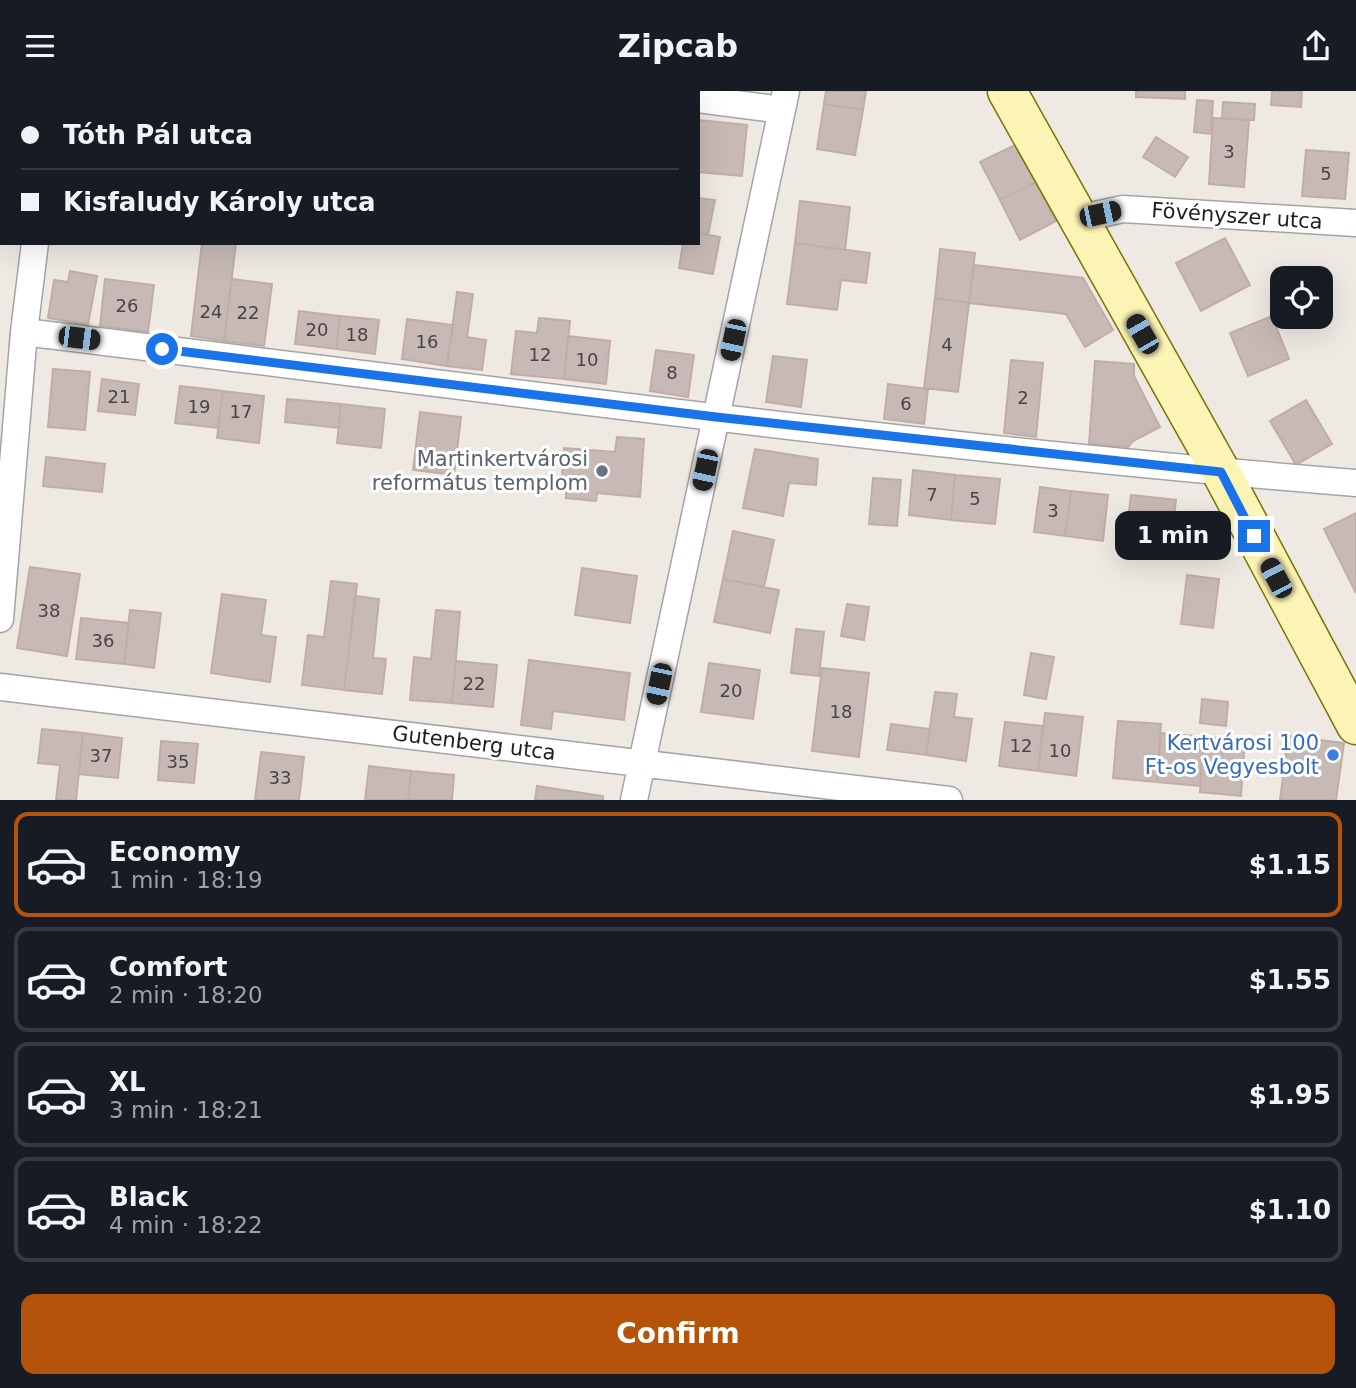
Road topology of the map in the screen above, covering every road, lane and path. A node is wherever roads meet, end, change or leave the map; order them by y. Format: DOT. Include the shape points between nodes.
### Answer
graph roads {
  1 [pos="1007,91"];
  2 [pos="700,99"];
  3 [pos="784,100"];
  4 [pos="1077,219"];
  5 [pos="1356,223"];
  6 [pos="36,245"];
  7 [pos="24,332"];
  8 [pos="716,417"];
  9 [pos="1221,472"];
  10 [pos="1356,483"];
  11 [pos="0,619"];
  12 [pos="0,687"];
  13 [pos="1356,725"];
  14 [pos="642,763"];
  15 [pos="634,800"];
  16 [pos="949,800"];
  1 -- 4 [label="main road"];
  2 -- 3 [label="street"];
  3 -- 8 [label="street"];
  4 -- 5 [label="street, Fövényszer utca" via="1123,209"];
  4 -- 9 [label="main road"];
  6 -- 7 [label="street"];
  7 -- 8 [label="street"];
  7 -- 11 [label="street"];
  8 -- 9 [label="street"];
  8 -- 14 [label="street"];
  9 -- 10 [label="street"];
  9 -- 13 [label="main road"];
  12 -- 14 [label="street, Gutenberg utca"];
  14 -- 15 [label="street"];
  14 -- 16 [label="street, Gutenberg utca"];
}
